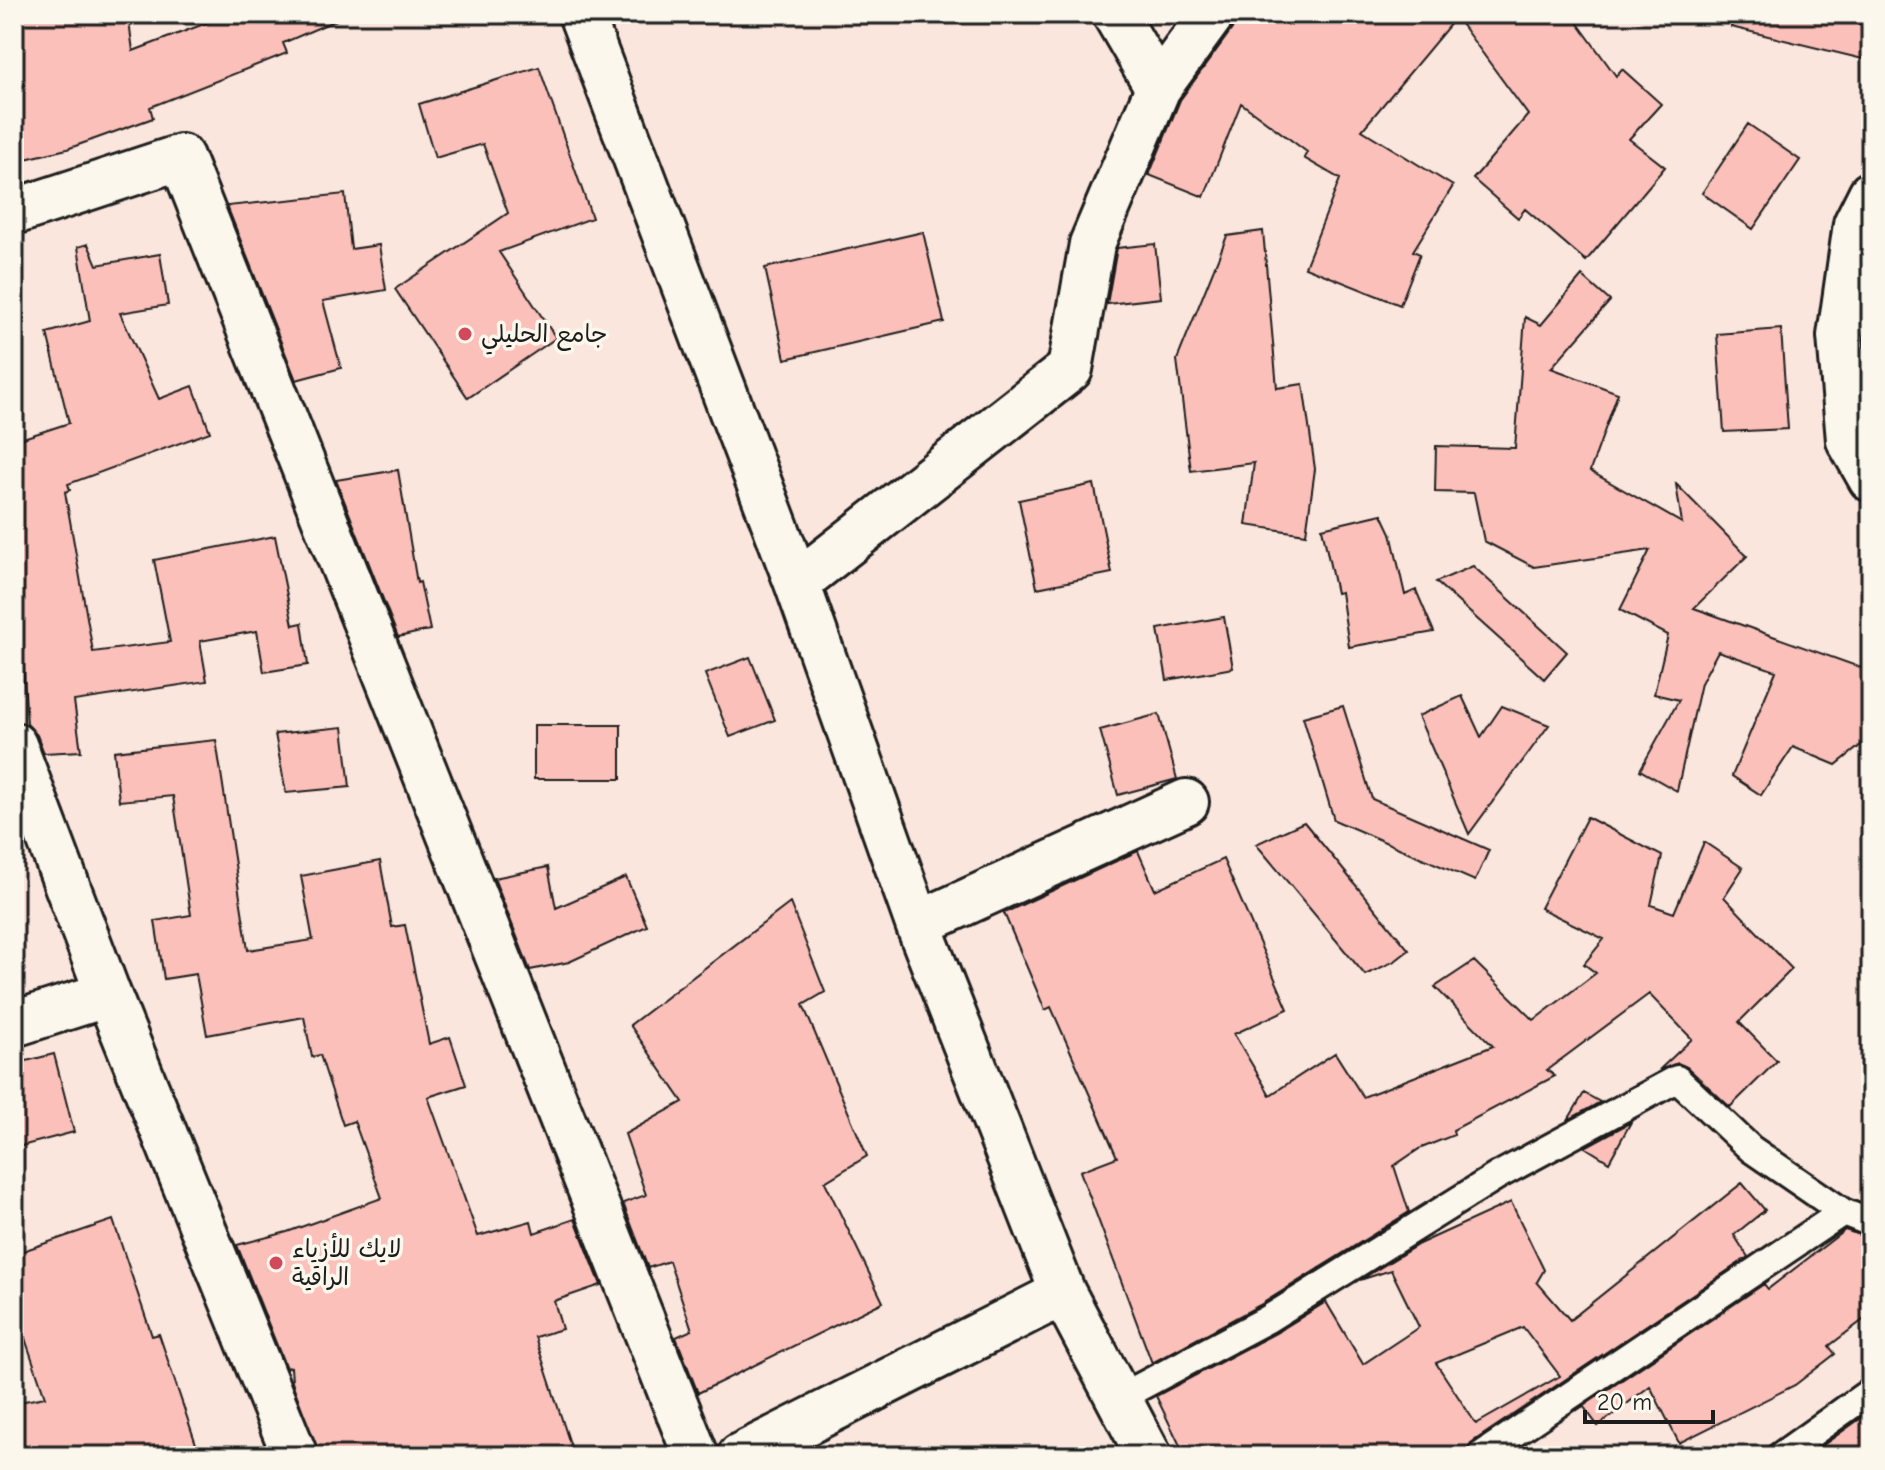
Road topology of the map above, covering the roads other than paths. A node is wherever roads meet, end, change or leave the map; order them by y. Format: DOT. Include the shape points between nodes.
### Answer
graph roads {
  1 [pos="581,14"];
  2 [pos="1115,14"];
  3 [pos="1212,14"];
  4 [pos="1158,88"];
  5 [pos="1871,194"];
  6 [pos="14,212"];
  7 [pos="1871,479"];
  8 [pos="797,583"];
  9 [pos="14,745"];
  10 [pos="1186,802"];
  11 [pos="918,924"];
  12 [pos="108,994"];
  13 [pos="14,1024"];
  14 [pos="1843,1212"];
  15 [pos="1871,1223"];
  16 [pos="1063,1293"];
  17 [pos="1871,1391"];
  18 [pos="1119,1398"];
  19 [pos="295,1456"];
  20 [pos="696,1456"];
  21 [pos="740,1456"];
  22 [pos="1149,1456"];
  23 [pos="1480,1456"];
  24 [pos="1780,1456"];
  1 -- 8 [label="street"];
  2 -- 4 [label="street"];
  3 -- 4 [label="street"];
  4 -- 8 [label="street" via="1092,244 1070,369"];
  5 -- 7 [label="street" via="1856,224 1840,336 1849,440"];
  6 -- 20 [label="street" via="181,157"];
  8 -- 11 [label="street"];
  9 -- 12 [label="street"];
  10 -- 11 [label="street"];
  11 -- 16 [label="street"];
  12 -- 13 [label="street"];
  12 -- 19 [label="street"];
  14 -- 15 [label="lane"];
  14 -- 18 [label="lane" via="1751,1149 1677,1079 1497,1176 1268,1319"];
  14 -- 23 [label="lane"];
  16 -- 18 [label="street"];
  16 -- 21 [label="street"];
  17 -- 24 [label="lane"];
  18 -- 22 [label="street"];
}
